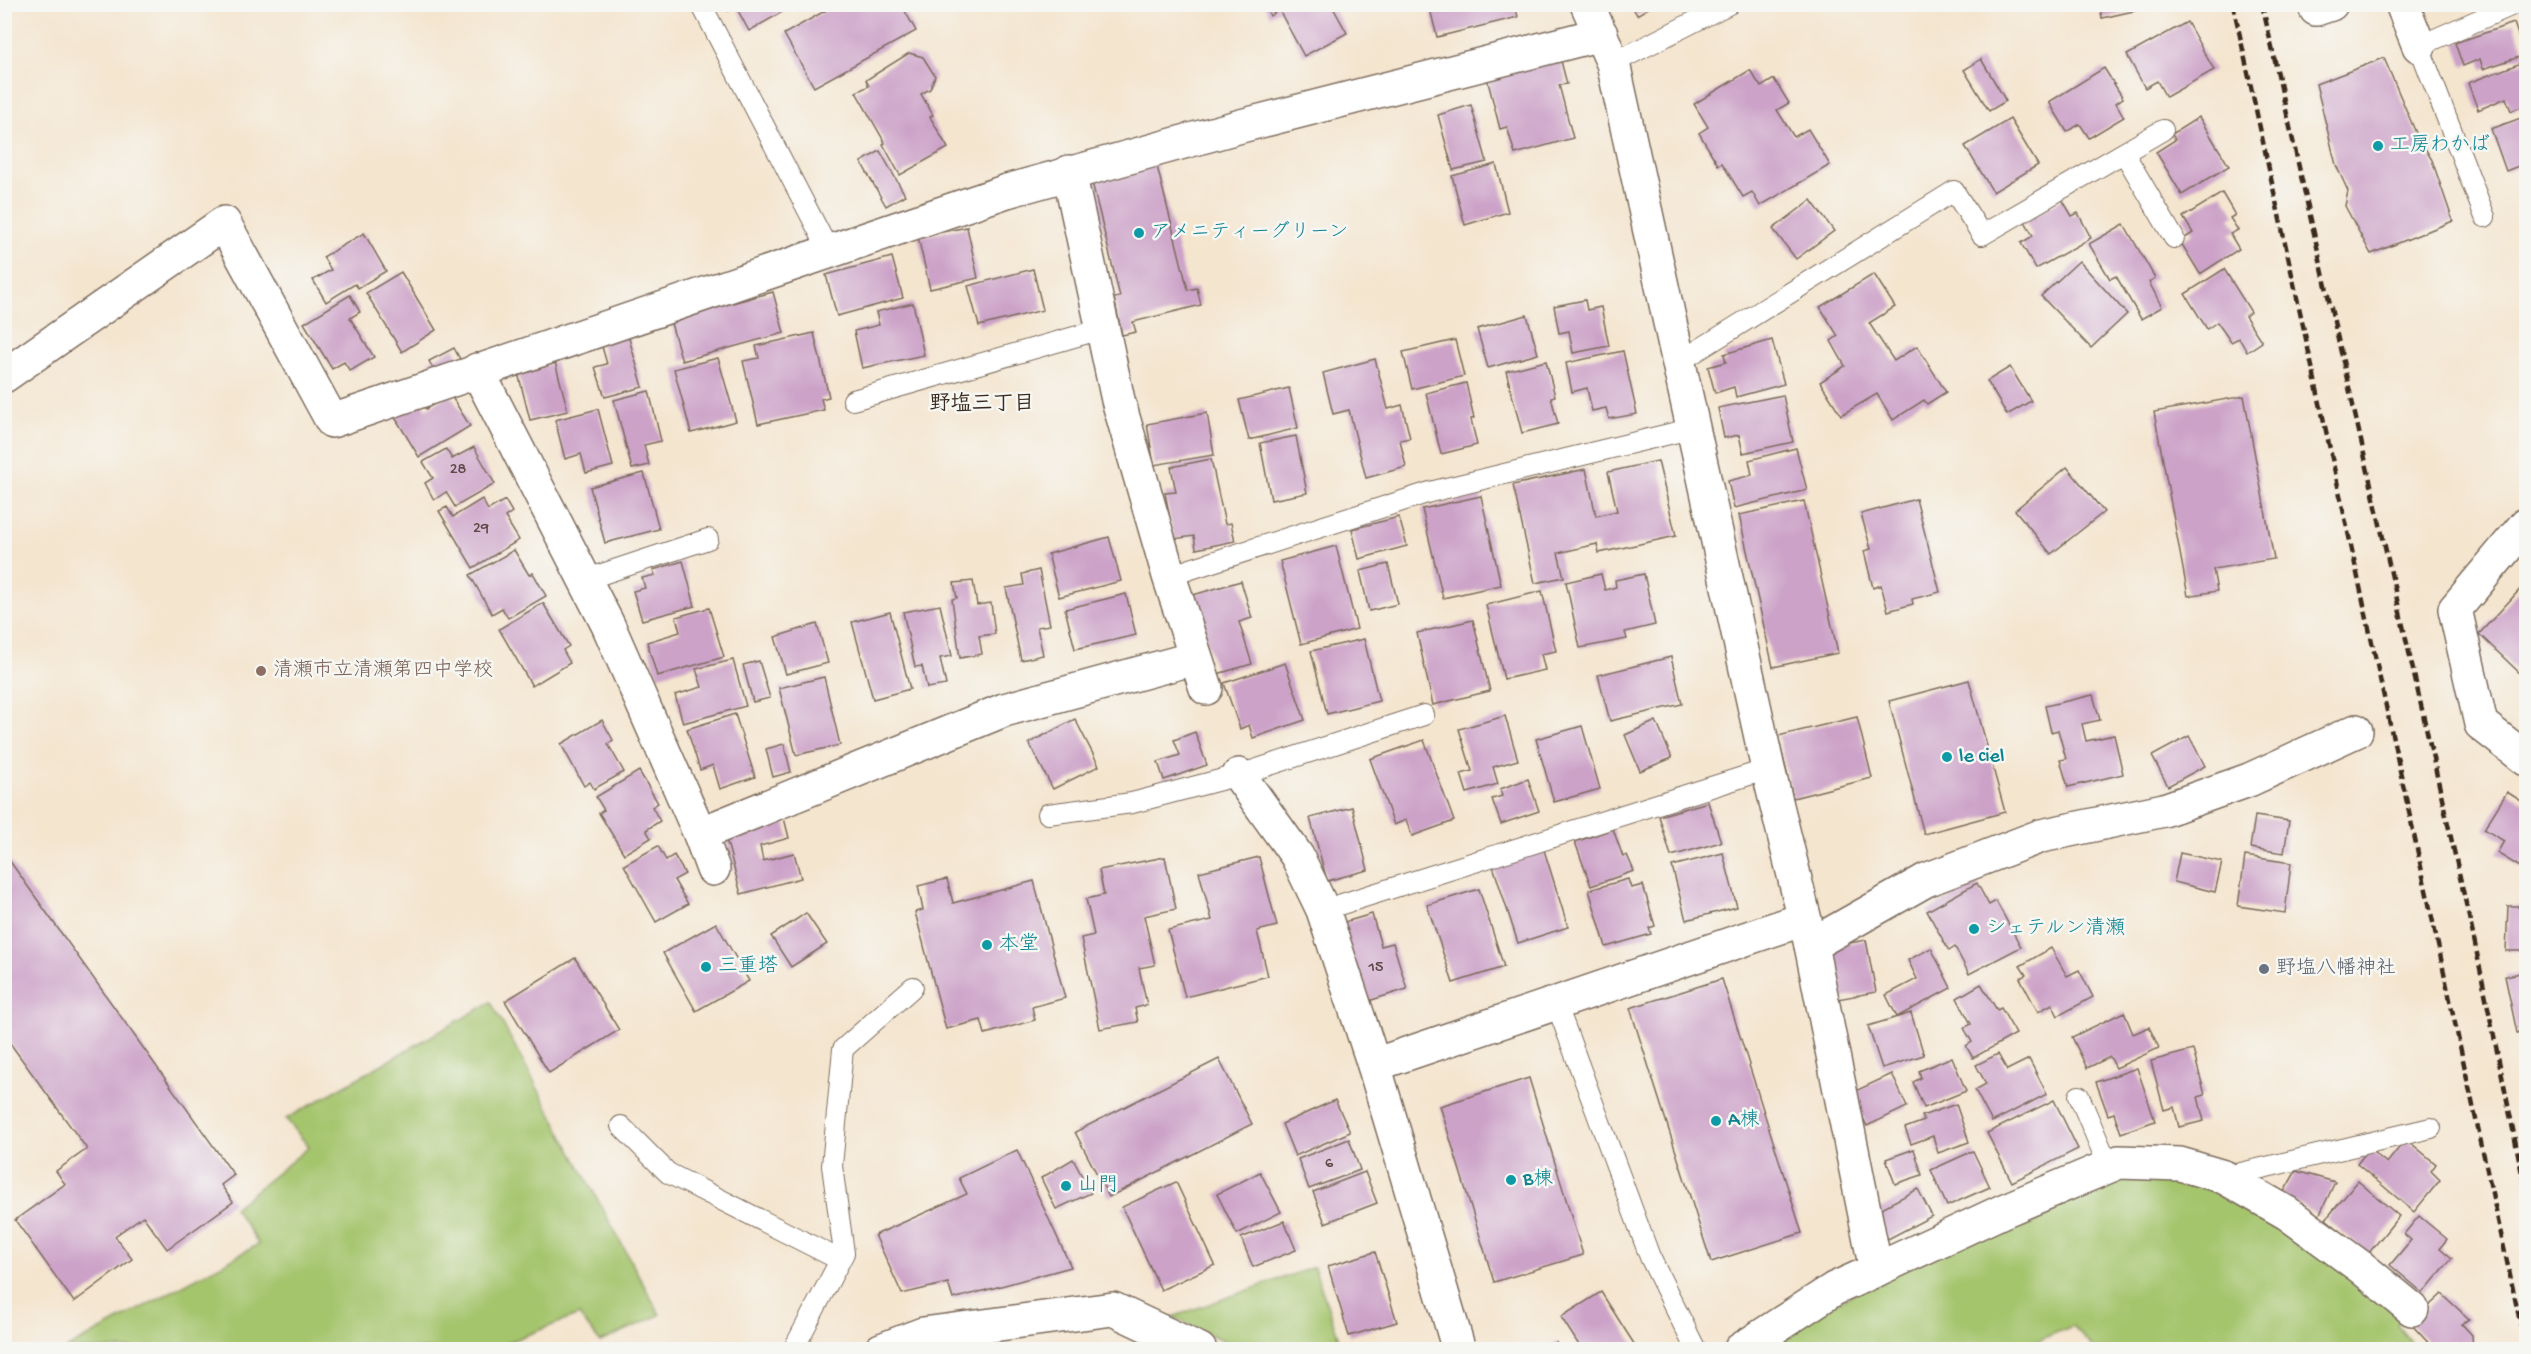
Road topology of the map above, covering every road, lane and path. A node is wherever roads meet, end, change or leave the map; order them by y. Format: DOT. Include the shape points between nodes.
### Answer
graph roads {
  1 [pos="701,4"];
  2 [pos="1587,4"];
  3 [pos="1729,4"];
  4 [pos="2315,4"];
  5 [pos="2331,4"];
  6 [pos="2402,4"];
  7 [pos="2515,4"];
  8 [pos="2420,46"];
  9 [pos="1607,48"];
  10 [pos="2163,130"];
  11 [pos="2124,153"];
  12 [pos="1069,172"];
  13 [pos="2485,217"];
  14 [pos="2174,238"];
  15 [pos="829,251"];
  16 [pos="1102,329"];
  17 [pos="1679,362"];
  18 [pos="477,370"];
  19 [pos="4,376"];
  20 [pos="853,400"];
  21 [pos="1694,428"];
  22 [pos="2526,524"];
  23 [pos="708,539"];
  24 [pos="1169,576"];
  25 [pos="584,580"];
  26 [pos="1424,715"];
  27 [pos="2356,731"];
  28 [pos="2526,759"];
  29 [pos="1768,770"];
  30 [pos="1239,775"];
  31 [pos="1048,814"];
  32 [pos="700,834"];
  33 [pos="713,869"];
  34 [pos="1323,910"];
  35 [pos="1808,932"];
  36 [pos="913,987"];
  37 [pos="1556,1003"];
  38 [pos="1374,1065"];
  39 [pos="2079,1096"];
  40 [pos="621,1126"];
  41 [pos="2431,1128"];
  42 [pos="2109,1167"];
  43 [pos="2223,1177"];
  44 [pos="840,1260"];
  45 [pos="1876,1270"];
  46 [pos="2412,1309"];
  47 [pos="793,1350"];
  48 [pos="881,1350"];
  49 [pos="1200,1350"];
  50 [pos="1459,1350"];
  51 [pos="1696,1350"];
  52 [pos="1740,1350"];
  1 -- 15 [label="lane"];
  2 -- 9 [label="street"];
  3 -- 9 [label="lane"];
  4 -- 5 [label="street" via="2316,9"];
  6 -- 8 [label="street"];
  7 -- 8 [label="lane"];
  8 -- 13 [label="lane"];
  9 -- 12 [label="street" via="1241,126"];
  9 -- 17 [label="street"];
  10 -- 11 [label="lane"];
  11 -- 14 [label="lane"];
  11 -- 17 [label="lane" via="1982,236 1954,191"];
  12 -- 15 [label="street"];
  12 -- 16 [label="street"];
  15 -- 18 [label="street"];
  16 -- 20 [label="lane"];
  16 -- 24 [label="street" via="1118,400"];
  17 -- 21 [label="street"];
  18 -- 19 [label="street" via="332,421 224,223"];
  18 -- 25 [label="street"];
  21 -- 24 [label="lane" via="1430,492"];
  21 -- 29 [label="street"];
  22 -- 28 [label="street" via="2456,609 2481,724"];
  23 -- 25 [label="lane"];
  24 -- 32 [label="street" via="1201,673 1004,710"];
  25 -- 32 [label="street" via="608,625"];
  26 -- 30 [label="lane"];
  27 -- 35 [label="street" via="2250,780 2164,810 2041,836 1926,880"];
  29 -- 34 [label="lane"];
  29 -- 35 [label="street"];
  30 -- 31 [label="lane" via="1132,803"];
  30 -- 34 [label="street" via="1298,856"];
  32 -- 33 [label="street"];
  34 -- 38 [label="street"];
  35 -- 37 [label="street"];
  35 -- 45 [label="street"];
  36 -- 44 [label="lane" via="843,1048 832,1166 844,1253"];
  37 -- 38 [label="street"];
  37 -- 51 [label="lane" via="1650,1257"];
  38 -- 50 [label="street"];
  39 -- 42 [label="lane"];
  40 -- 44 [label="lane" via="668,1173"];
  41 -- 43 [label="lane"];
  42 -- 43 [label="street" via="2119,1162 2180,1164"];
  42 -- 45 [label="street"];
  43 -- 46 [label="street" via="2287,1213"];
  44 -- 47 [label="lane"];
  45 -- 52 [label="street" via="1834,1289"];
  48 -- 49 [label="street" via="923,1334 1113,1309"];
}
